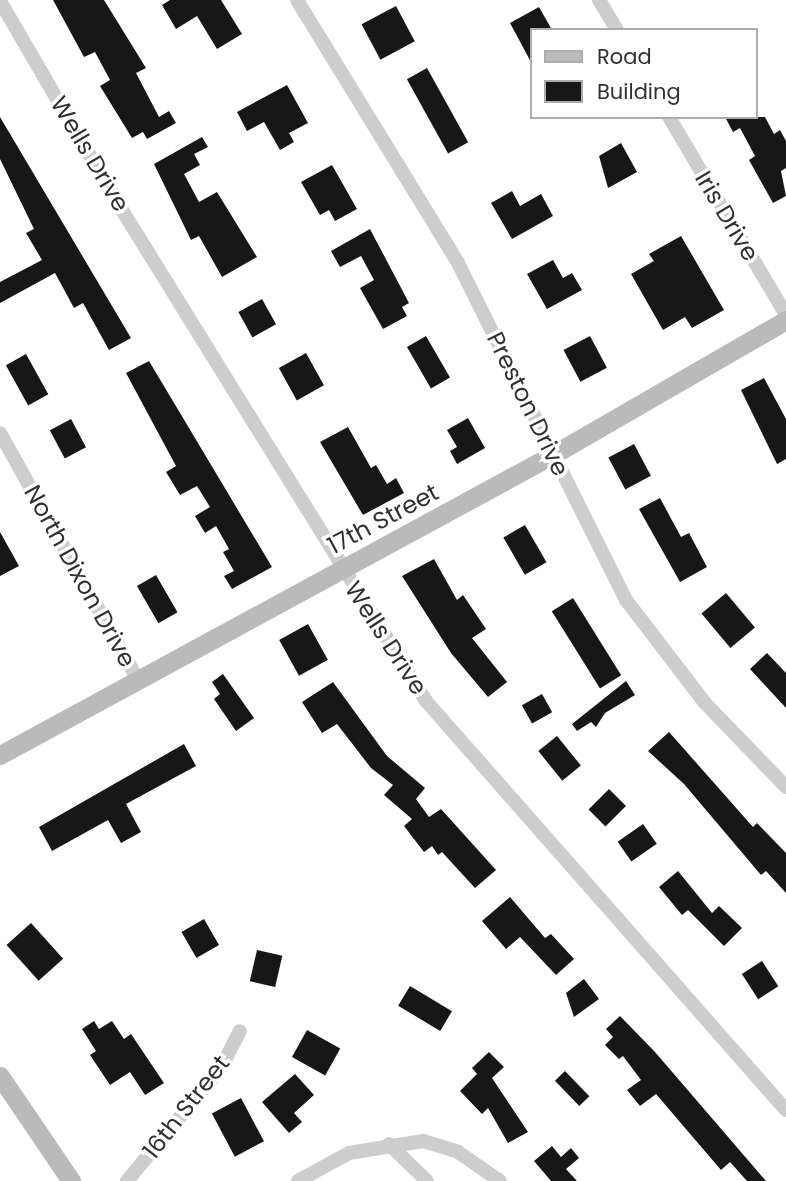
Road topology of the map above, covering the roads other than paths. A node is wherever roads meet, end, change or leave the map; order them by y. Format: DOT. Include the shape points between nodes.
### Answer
graph roads {
  1 [pos="297,0"];
  2 [pos="599,0"];
  3 [pos="0,1"];
  4 [pos="616,28"];
  5 [pos="670,119"];
  6 [pos="786,318"];
  7 [pos="0,433"];
  8 [pos="554,454"];
  9 [pos="341,569"];
  10 [pos="139,682"];
  11 [pos="0,755"];
  12 [pos="786,787"];
  13 [pos="240,1031"];
  14 [pos="0,1076"];
  15 [pos="786,1110"];
  16 [pos="389,1144"];
  17 [pos="71,1181"];
  18 [pos="127,1181"];
  19 [pos="299,1181"];
  20 [pos="427,1181"];
  21 [pos="500,1181"];
  1 -- 8 [label="street, Preston Drive" via="407,173"];
  2 -- 4 [label="street"];
  3 -- 9 [label="street, Wells Drive"];
  5 -- 6 [label="street, Iris Drive"];
  6 -- 8 [label="street, 17th Street"];
  7 -- 10 [label="street, North Dixon Drive"];
  8 -- 9 [label="street, 17th Street"];
  8 -- 12 [label="street, Preston Drive" via="640,620 705,703"];
  9 -- 10 [label="street, 17th Street"];
  9 -- 15 [label="street, Wells Drive" via="426,701"];
  10 -- 11 [label="street, 17th Street"];
  13 -- 18 [label="street, 16th Street" via="222,1066"];
  14 -- 17 [label="street"];
  16 -- 19 [label="street" via="349,1153"];
  16 -- 20 [label="street"];
  16 -- 21 [label="street" via="424,1141 458,1152"];
}
